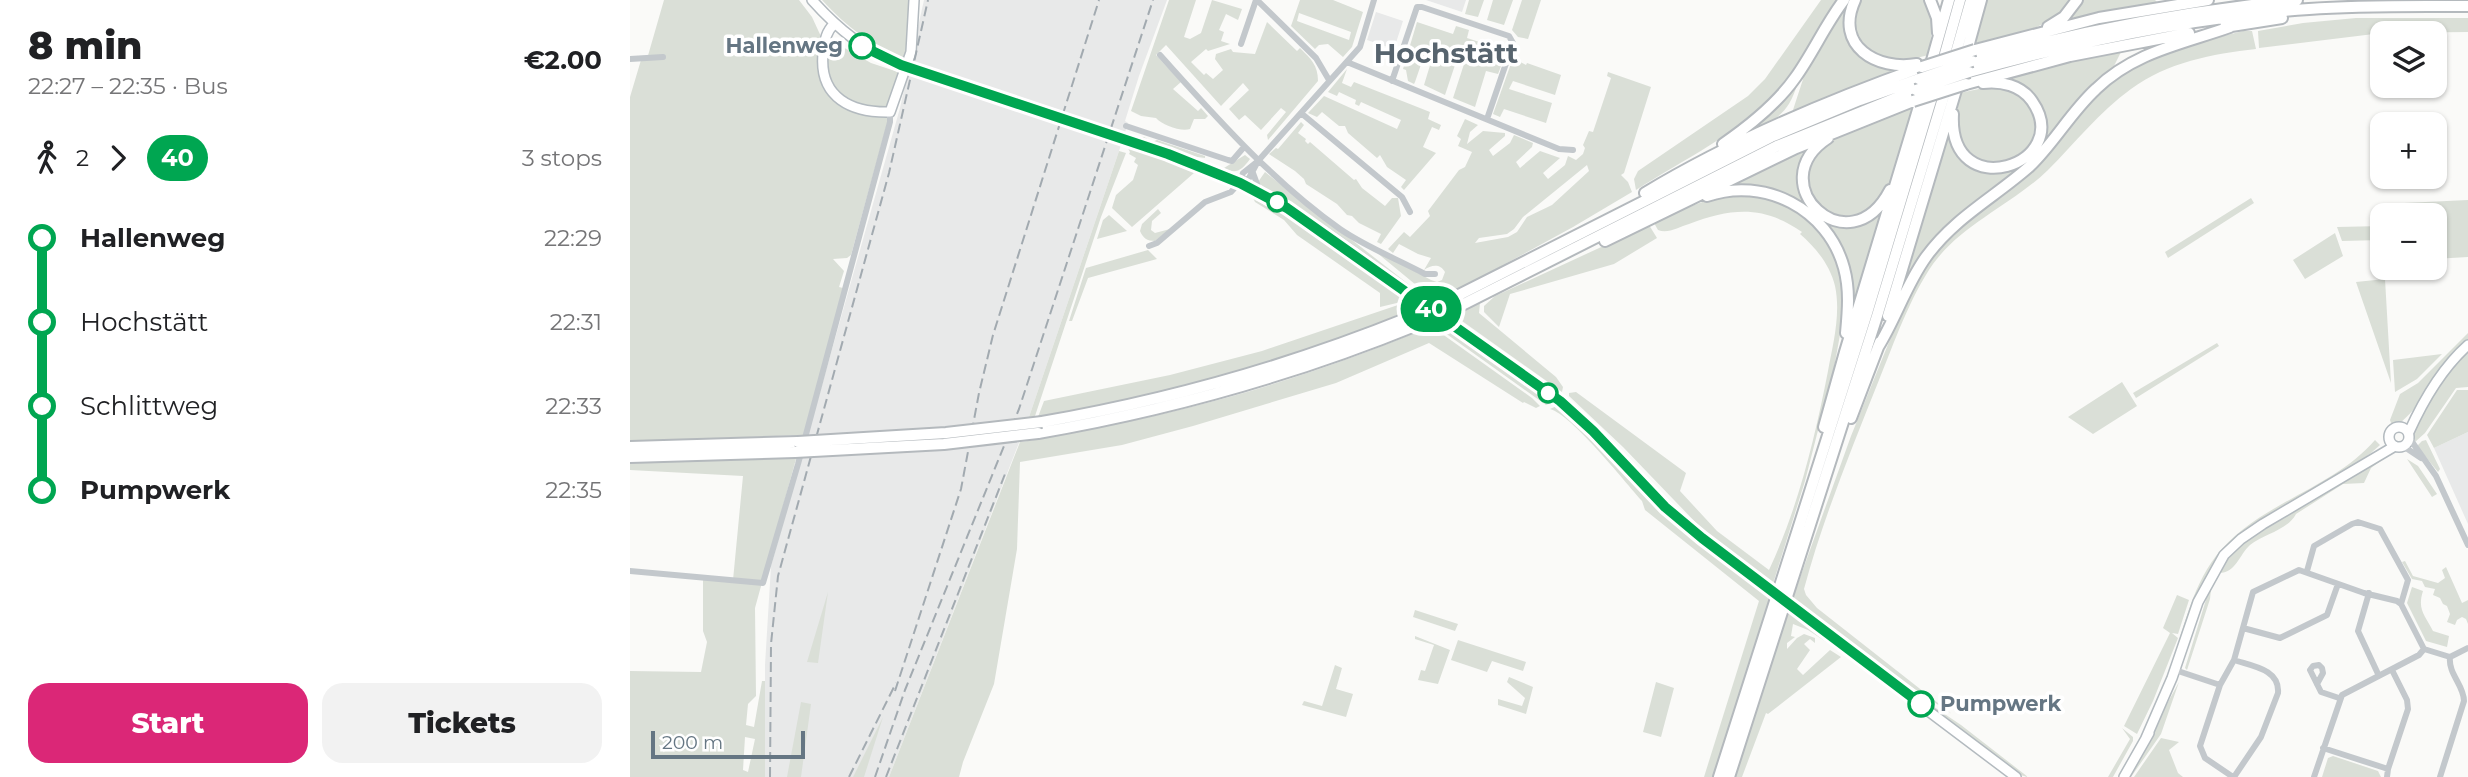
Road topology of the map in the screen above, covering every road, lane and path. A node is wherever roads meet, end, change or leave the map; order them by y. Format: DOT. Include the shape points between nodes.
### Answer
graph roads {
  1 [pos="812,0"];
  2 [pos="914,0"];
  3 [pos="1256,0"];
  4 [pos="1374,0"];
  5 [pos="1844,0"];
  6 [pos="1855,0"];
  7 [pos="1930,0"];
  8 [pos="1949,0"];
  9 [pos="1960,0"];
  10 [pos="1970,0"];
  11 [pos="1981,0"];
  12 [pos="2077,0"];
  13 [pos="2207,0"];
  14 [pos="2297,0"];
  15 [pos="2468,6"];
  16 [pos="2253,14"];
  17 [pos="836,26"];
  18 [pos="2230,27"];
  19 [pos="2033,34"];
  20 [pos="1938,43"];
  21 [pos="1241,44"];
  22 [pos="1160,55"];
  23 [pos="663,57"];
  24 [pos="630,59"];
  25 [pos="1346,62"];
  26 [pos="1923,65"];
  27 [pos="1971,67"];
  28 [pos="1329,80"];
  29 [pos="1392,81"];
  30 [pos="1916,90"];
  31 [pos="1953,101"];
  32 [pos="890,112"];
  33 [pos="1301,113"];
  34 [pos="1487,119"];
  35 [pos="1126,126"];
  36 [pos="1843,128"];
  37 [pos="1244,147"];
  38 [pos="1573,149"];
  39 [pos="1232,161"];
  40 [pos="1258,161"];
  41 [pos="1225,166"];
  42 [pos="1901,169"];
  43 [pos="1682,171"];
  44 [pos="1252,173"];
  45 [pos="1240,183"];
  46 [pos="1260,192"];
  47 [pos="1644,208"];
  48 [pos="1675,208"];
  49 [pos="1410,212"];
  50 [pos="1149,246"];
  51 [pos="1435,274"];
  52 [pos="1424,303"];
  53 [pos="1452,304"];
  54 [pos="1447,320"];
  55 [pos="2468,345"];
  56 [pos="1878,347"];
  57 [pos="1845,352"];
  58 [pos="2401,438"];
  59 [pos="630,447"];
  60 [pos="797,447"];
  61 [pos="630,457"];
  62 [pos="1829,464"];
  63 [pos="1814,481"];
  64 [pos="2468,545"];
  65 [pos="630,570"];
  66 [pos="2306,571"];
  67 [pos="2338,584"];
  68 [pos="2369,593"];
  69 [pos="2401,604"];
  70 [pos="2243,628"];
  71 [pos="2468,648"];
  72 [pos="2424,649"];
  73 [pos="2450,657"];
  74 [pos="2234,660"];
  75 [pos="2392,670"];
  76 [pos="2178,671"];
  77 [pos="2379,676"];
  78 [pos="2317,684"];
  79 [pos="2220,685"];
  80 [pos="2466,697"];
  81 [pos="2339,698"];
  82 [pos="2323,748"];
  83 [pos="2388,769"];
  84 [pos="1719,777"];
  85 [pos="1729,777"];
  86 [pos="2016,777"];
  87 [pos="2124,777"];
  88 [pos="2233,777"];
  89 [pos="2314,777"];
  90 [pos="2387,777"];
  91 [pos="2441,777"];
  1 -- 17 [label="main road"];
  2 -- 32 [label="main road" via="911,52"];
  3 -- 21 [label="street"];
  3 -- 28 [label="street" via="1313,54"];
  4 -- 25 [label="street" via="1360,47"];
  5 -- 43 [label="highway" via="1782,94 1741,131"];
  6 -- 26 [label="highway" via="1850,28 1861,51 1889,65"];
  7 -- 20 [label="highway" via="1937,18"];
  8 -- 20 [label="highway"];
  9 -- 63 [label="highway"];
  10 -- 62 [label="highway" via="1918,185"];
  11 -- 31 [label="highway"];
  12 -- 19 [label="highway" via="2064,17"];
  13 -- 19 [label="highway"];
  14 -- 16 [label="highway"];
  15 -- 16 [label="highway"];
  16 -- 18 [label="highway"];
  16 -- 27 [label="highway" via="2107,37"];
  17 -- 32 [label="main road" via="827,31 823,68 835,96 860,110"];
  17 -- 45 [label="main road, bridge" via="862,46 901,65 1130,140"];
  18 -- 27 [label="highway"];
  18 -- 56 [label="highway" via="2148,54 2107,79 2029,167 1966,215 1936,245"];
  19 -- 27 [label="highway"];
  20 -- 42 [label="highway"];
  22 -- 37 [label="street"];
  23 -- 24 [label="street"];
  25 -- 28 [label="street"];
  25 -- 29 [label="street"];
  26 -- 27 [label="highway, bridge" via="1939,61"];
  26 -- 43 [label="highway" via="1809,109"];
  27 -- 30 [label="highway, bridge"];
  27 -- 30 [label="highway, bridge"];
  27 -- 31 [label="highway" via="2029,97 2040,123 2038,140 2019,163 2003,169 1984,167 1971,161 1954,137"];
  28 -- 33 [label="street"];
  29 -- 34 [label="street"];
  29 -- 34 [label="street" via="1417,7 1509,36 1513,43"];
  30 -- 36 [label="highway"];
  30 -- 47 [label="highway" via="1777,146"];
  31 -- 56 [label="highway"];
  32 -- 65 [label="street" via="763,583"];
  33 -- 40 [label="street"];
  33 -- 49 [label="street" via="1402,197"];
  34 -- 38 [label="street" via="1559,149"];
  35 -- 39 [label="street"];
  36 -- 42 [label="highway" via="1815,149 1805,167 1806,195 1820,214 1846,223 1866,218 1883,203"];
  36 -- 48 [label="highway"];
  37 -- 39 [label="street"];
  37 -- 40 [label="street"];
  39 -- 41 [label="street"];
  40 -- 44 [label="street"];
  40 -- 45 [label="street" via="1242,173"];
  40 -- 51 [label="street" via="1341,230 1425,274"];
  42 -- 57 [label="highway"];
  43 -- 47 [label="highway"];
  44 -- 45 [label="street"];
  44 -- 46 [label="street"];
  45 -- 46 [label="main road"];
  45 -- 50 [label="street" via="1231,192 1205,202"];
  46 -- 52 [label="main road"];
  47 -- 48 [label="highway"];
  47 -- 53 [label="highway" via="1595,226"];
  47 -- 53 [label="highway" via="1589,248 1579,247"];
  48 -- 57 [label="highway" via="1745,189 1776,195 1807,213 1829,236 1844,266 1848,295"];
  53 -- 60 [label="highway, bridge" via="1328,360 1149,412 944,444"];
  54 -- 86 [label="main road, bridge" via="1573,412 1665,507"];
  55 -- 58 [label="main road" via="2449,364"];
  56 -- 62 [label="highway" via="1844,439"];
  57 -- 63 [label="highway"];
  58 -- 64 [label="street" via="2437,476"];
  58 -- 76 [label="main road" via="2241,539 2224,555 2205,587"];
  59 -- 60 [label="highway"];
  60 -- 61 [label="highway"];
  62 -- 85 [label="highway"];
  63 -- 84 [label="highway"];
  66 -- 67 [label="street"];
  66 -- 69 [label="street" via="2315,546 2352,524 2380,529 2406,575"];
  66 -- 70 [label="street" via="2294,571 2253,592"];
  67 -- 68 [label="street"];
  67 -- 70 [label="street" via="2327,615 2280,638"];
  68 -- 69 [label="street"];
  68 -- 77 [label="street" via="2358,631"];
  69 -- 72 [label="street"];
  70 -- 74 [label="street"];
  71 -- 73 [label="street"];
  72 -- 73 [label="street"];
  72 -- 75 [label="street"];
  73 -- 80 [label="street" via="2449,665"];
  74 -- 79 [label="street"];
  74 -- 88 [label="street" via="2269,672 2278,686 2261,737"];
  75 -- 77 [label="street"];
  75 -- 83 [label="street" via="2408,709"];
  76 -- 79 [label="street"];
  76 -- 87 [label="main road" via="2169,699"];
  77 -- 81 [label="street"];
  78 -- 81 [label="street" via="2321,692"];
  79 -- 88 [label="street" via="2200,746 2205,758"];
  80 -- 91 [label="street"];
  81 -- 82 [label="street"];
  82 -- 83 [label="street"];
  82 -- 89 [label="street"];
  83 -- 90 [label="street"];
}
